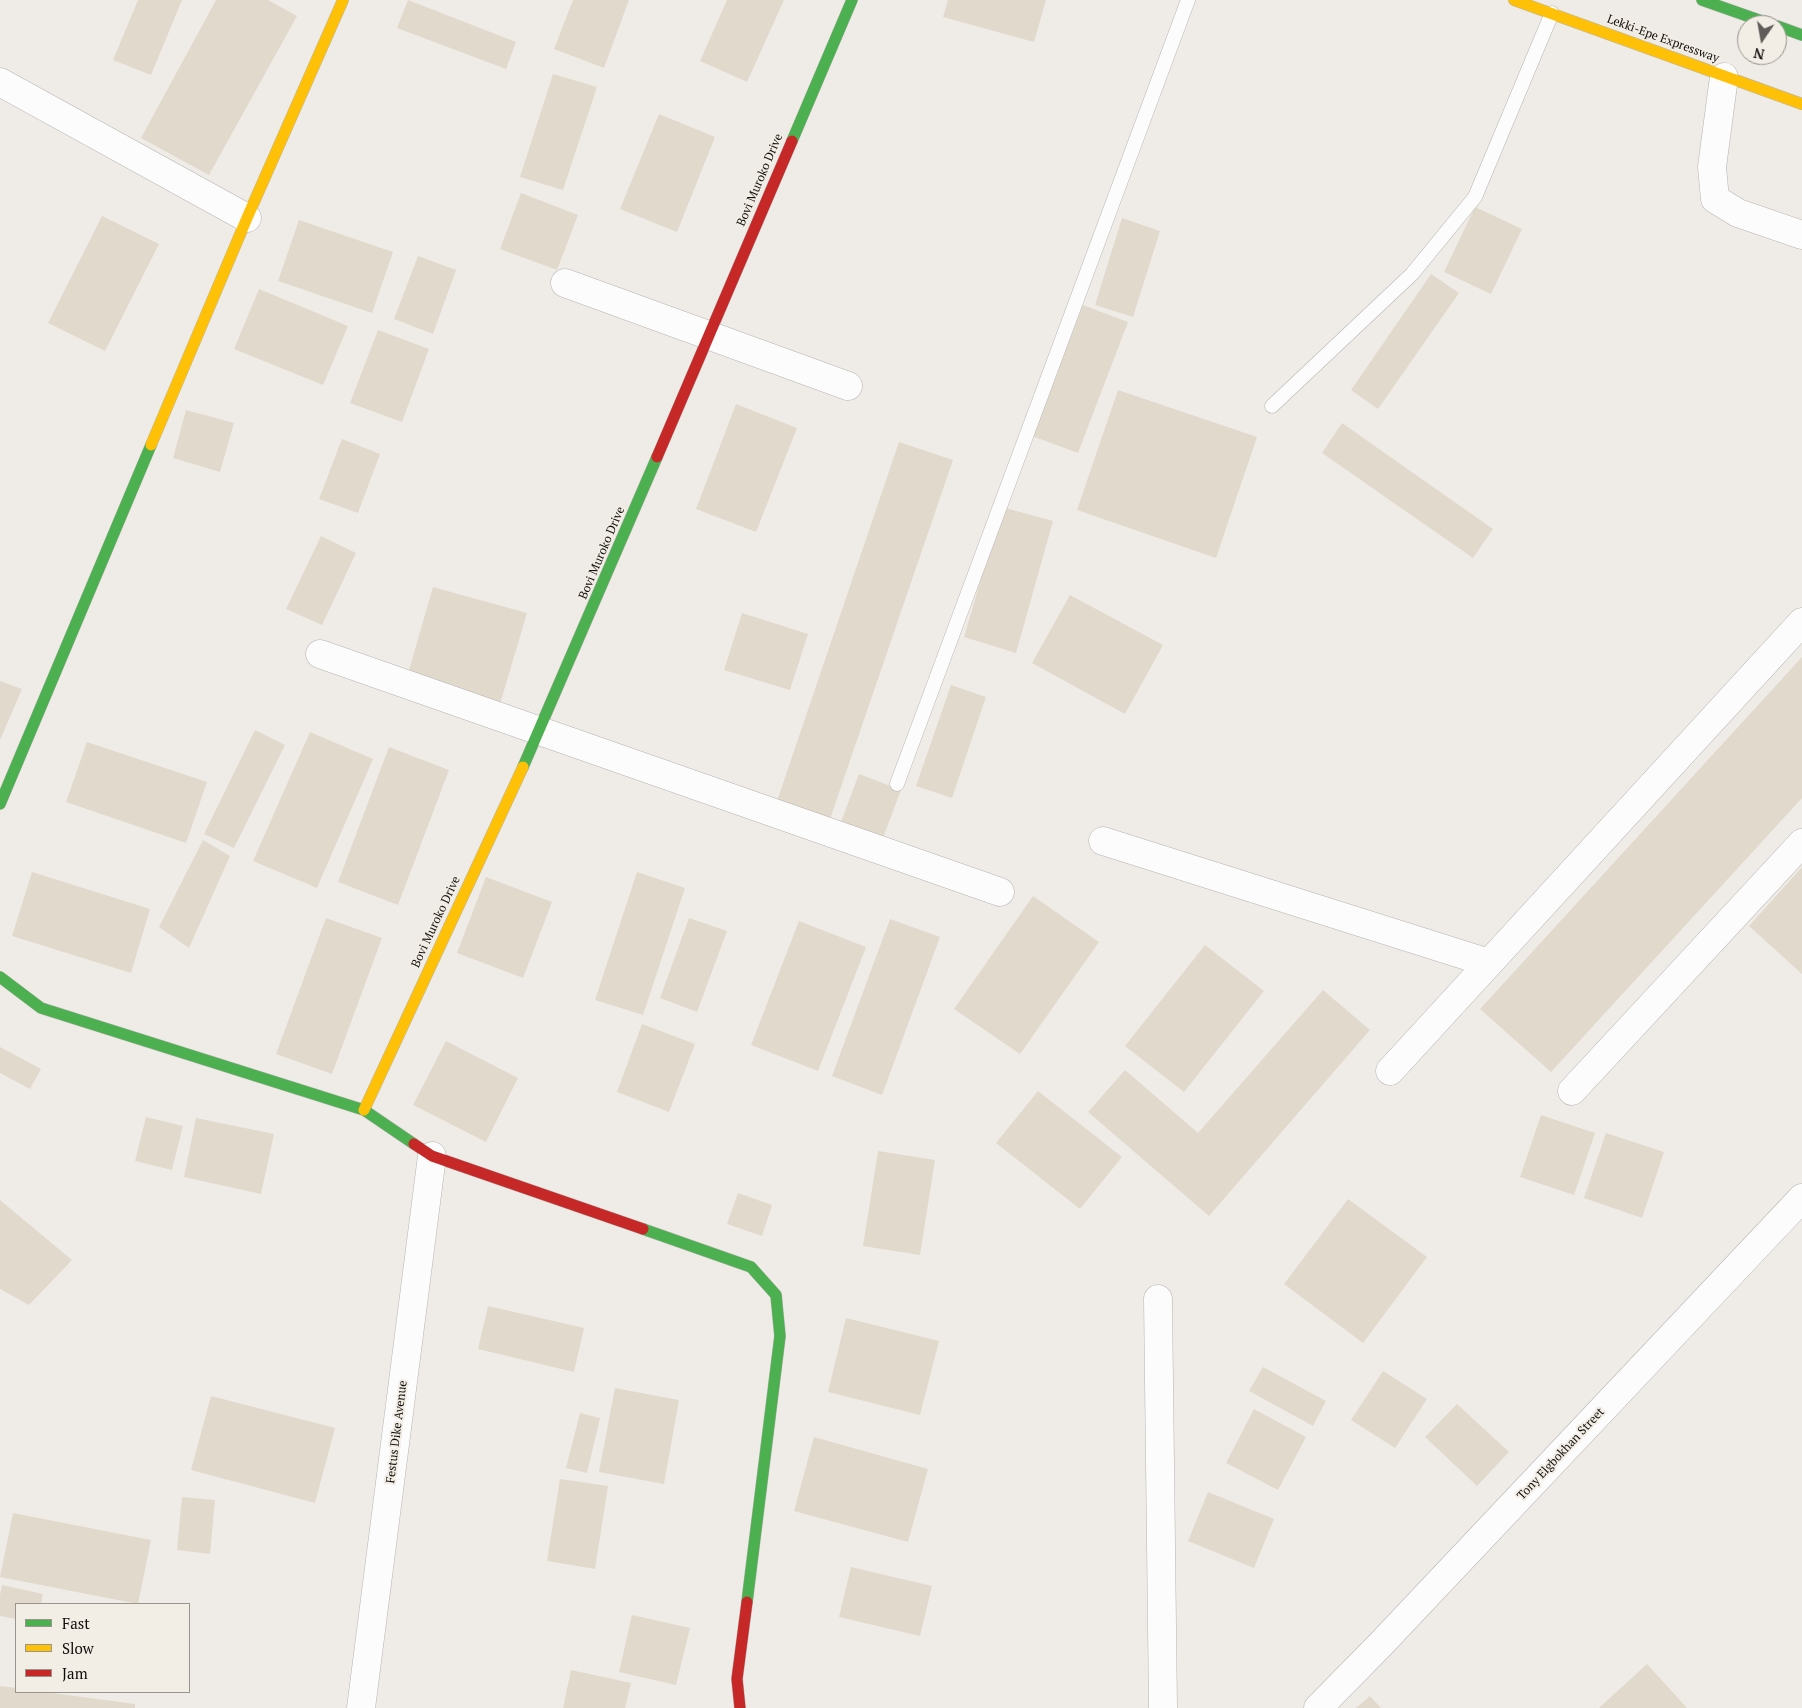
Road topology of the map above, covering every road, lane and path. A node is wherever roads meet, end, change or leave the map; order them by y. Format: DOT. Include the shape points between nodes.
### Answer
graph roads {
  1 [pos="343,0"];
  2 [pos="852,0"];
  3 [pos="1188,0"];
  4 [pos="1514,0"];
  5 [pos="1702,0"];
  6 [pos="1552,13"];
  7 [pos="1745,15"];
  8 [pos="1787,30"];
  9 [pos="1802,35"];
  10 [pos="1724,77"];
  11 [pos="0,82"];
  12 [pos="1802,104"];
  13 [pos="247,218"];
  14 [pos="1802,235"];
  15 [pos="565,283"];
  16 [pos="709,336"];
  17 [pos="848,386"];
  18 [pos="1272,406"];
  19 [pos="1802,622"];
  20 [pos="320,654"];
  21 [pos="540,731"];
  22 [pos="896,784"];
  23 [pos="0,804"];
  24 [pos="1103,841"];
  25 [pos="1802,843"];
  26 [pos="1000,892"];
  27 [pos="1489,963"];
  28 [pos="0,977"];
  29 [pos="1390,1071"];
  30 [pos="1572,1090"];
  31 [pos="364,1110"];
  32 [pos="432,1156"];
  33 [pos="1802,1198"];
  34 [pos="1158,1299"];
  35 [pos="361,1708"];
  36 [pos="740,1708"];
  37 [pos="1163,1708"];
  38 [pos="1318,1708"];
  1 -- 13 [label="main road"];
  2 -- 16 [label="main road, Bovi Muroko Drive"];
  3 -- 22 [label="lane"];
  4 -- 6 [label="main road, Lekki-Epe Expressway"];
  5 -- 7 [label="main road"];
  6 -- 10 [label="main road, Lekki-Epe Expressway"];
  6 -- 18 [label="lane" via="1475,197 1412,274"];
  8 -- 9 [label="main road"];
  10 -- 12 [label="main road, Lekki-Epe Expressway"];
  10 -- 14 [label="street" via="1712,167 1715,198 1738,213"];
  11 -- 13 [label="street"];
  13 -- 23 [label="main road"];
  15 -- 16 [label="street"];
  16 -- 17 [label="street"];
  16 -- 21 [label="main road, Bovi Muroko Drive"];
  19 -- 27 [label="street"];
  20 -- 21 [label="street"];
  21 -- 26 [label="street"];
  21 -- 31 [label="main road, Bovi Muroko Drive"];
  24 -- 27 [label="street"];
  25 -- 30 [label="street"];
  27 -- 29 [label="street"];
  28 -- 31 [label="main road" via="41,1008"];
  31 -- 32 [label="main road"];
  32 -- 35 [label="street, Festus Dike Avenue"];
  32 -- 36 [label="main road" via="751,1267 776,1295 780,1336 737,1680"];
  33 -- 38 [label="street, Tony Elgbokhan Street"];
  34 -- 37 [label="street"];
}
